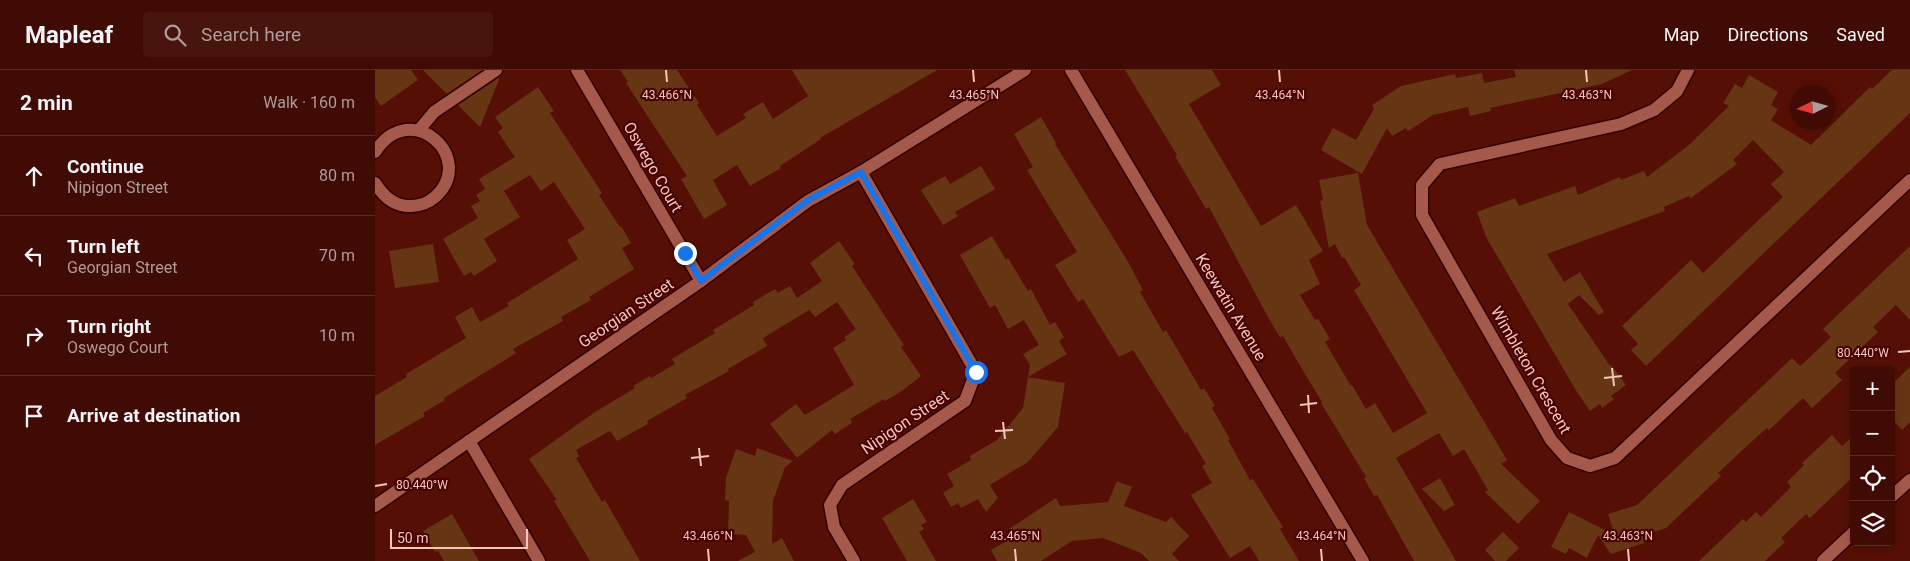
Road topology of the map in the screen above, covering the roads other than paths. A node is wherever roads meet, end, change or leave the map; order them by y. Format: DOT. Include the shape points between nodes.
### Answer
graph roads {
  1 [pos="496,70"];
  2 [pos="577,70"];
  3 [pos="1025,70"];
  4 [pos="1071,70"];
  5 [pos="1688,70"];
  6 [pos="419,130"];
  7 [pos="375,152"];
  8 [pos="861,172"];
  9 [pos="1910,180"];
  10 [pos="375,183"];
  11 [pos="701,281"];
  12 [pos="469,441"];
  13 [pos="1910,480"];
  14 [pos="1895,494"];
  15 [pos="375,506"];
  16 [pos="1850,536"];
  17 [pos="539,561"];
  18 [pos="855,561"];
  19 [pos="1363,561"];
  20 [pos="1823,561"];
  1 -- 6 [label="street" via="434,112"];
  2 -- 11 [label="street, Oswego Court"];
  3 -- 8 [label="street, Georgian Street"];
  4 -- 19 [label="street, Keewatin Avenue"];
  5 -- 9 [label="street, Wimbleton Crescent" via="1677,91 1646,114 1621,124 1440,164 1422,185 1422,214 1551,440 1567,458 1590,466 1615,458"];
  6 -- 7 [label="street" via="393,134"];
  6 -- 10 [label="street" via="435,138 444,148 448,161 447,179 441,191 429,202 406,206 393,203"];
  8 -- 11 [label="street, Georgian Street" via="808,200"];
  8 -- 18 [label="street, Nipigon Street" via="976,372 965,401 842,485 830,505 835,527"];
  11 -- 12 [label="street, Georgian Street"];
  12 -- 15 [label="street, Georgian Street"];
  12 -- 17 [label="street"];
  13 -- 14 [label="street"];
  16 -- 20 [label="street"];
}
